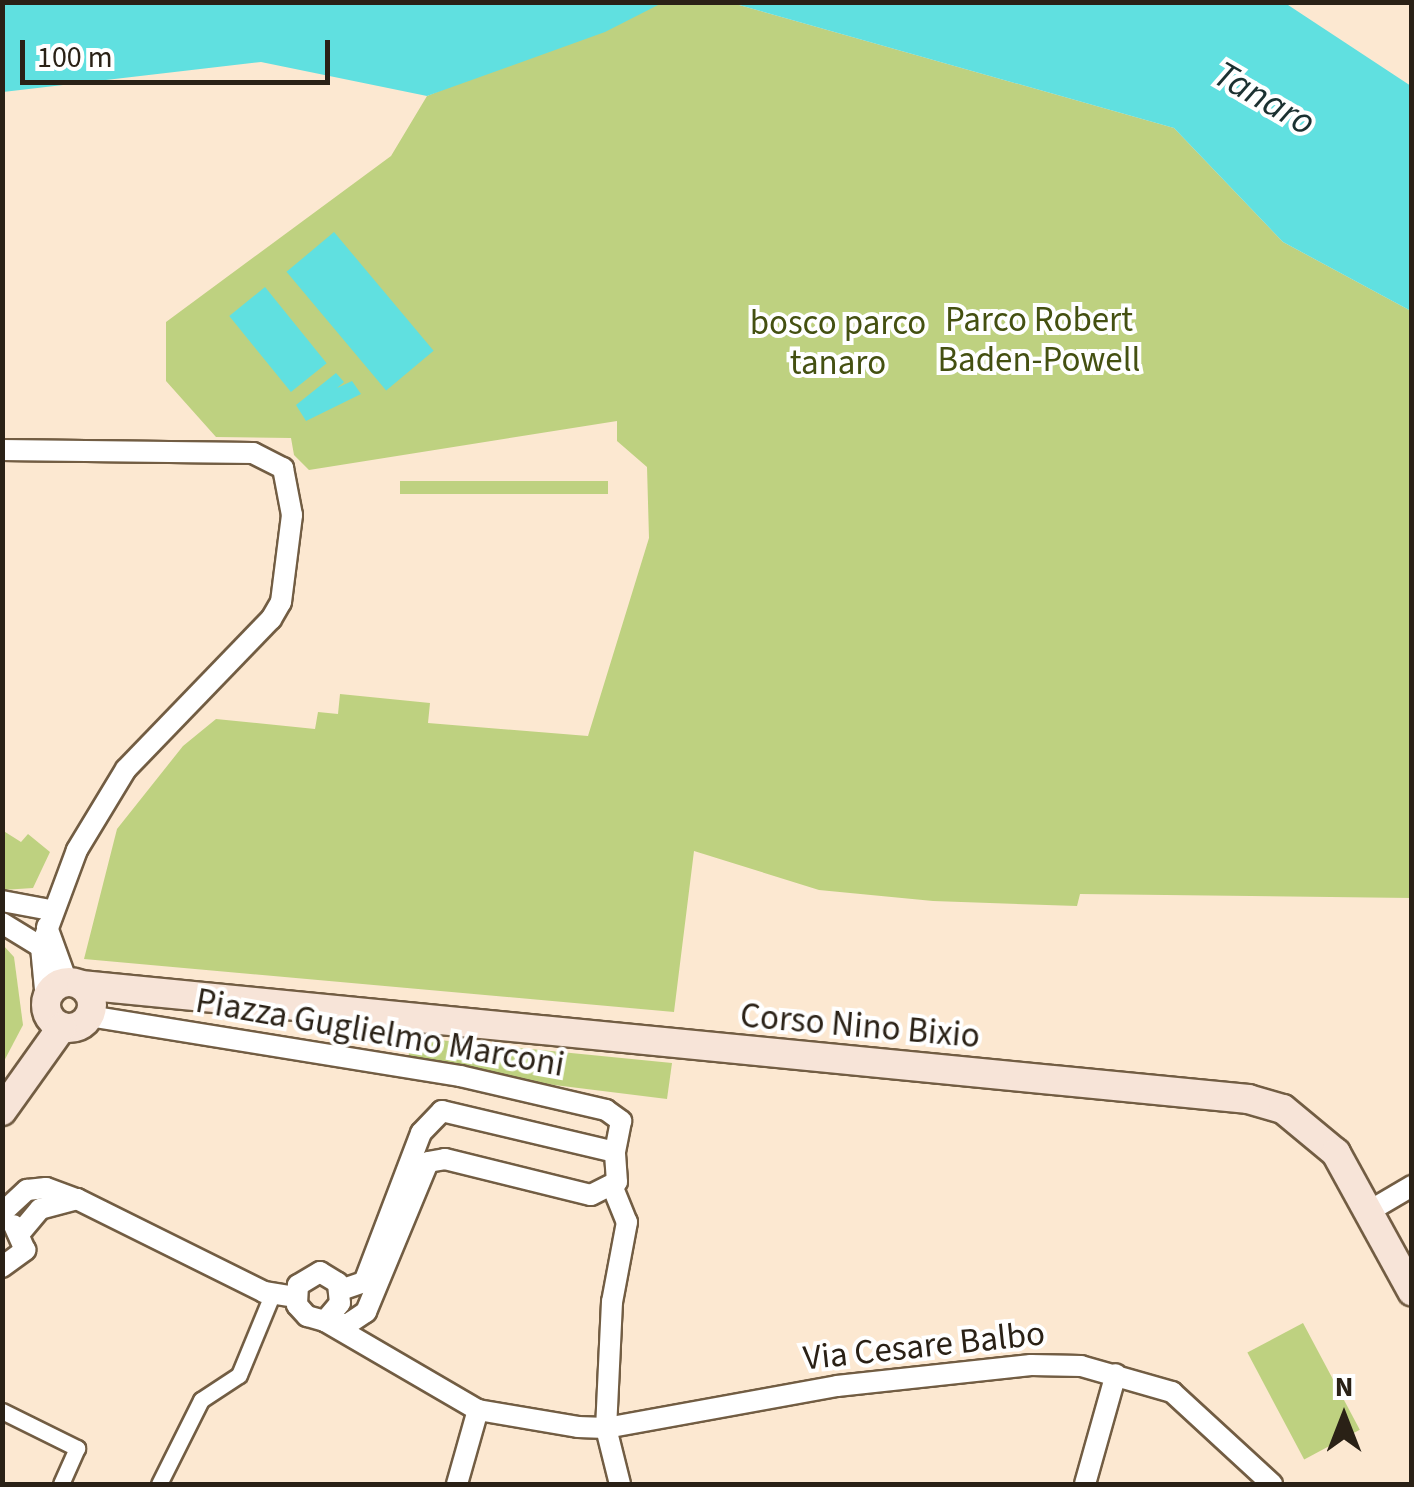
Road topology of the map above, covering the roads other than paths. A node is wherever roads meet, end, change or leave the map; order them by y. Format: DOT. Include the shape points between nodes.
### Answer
graph roads {
  1 [pos="2,450"];
  2 [pos="2,901"];
  3 [pos="48,917"];
  4 [pos="2,923"];
  5 [pos="41,947"];
  6 [pos="65,989"];
  7 [pos="203,997"];
  8 [pos="89,1016"];
  9 [pos="62,1027"];
  10 [pos="2,1111"];
  11 [pos="616,1152"];
  12 [pos="1412,1186"];
  13 [pos="614,1188"];
  14 [pos="77,1199"];
  15 [pos="1371,1210"];
  16 [pos="2,1213"];
  17 [pos="12,1227"];
  18 [pos="4,1270"];
  19 [pos="341,1290"];
  20 [pos="1412,1291"];
  21 [pos="272,1295"];
  22 [pos="295,1297"];
  23 [pos="325,1321"];
  24 [pos="1116,1374"];
  25 [pos="2,1410"];
  26 [pos="478,1410"];
  27 [pos="606,1428"];
  28 [pos="61,1484"];
  29 [pos="158,1484"];
  30 [pos="457,1484"];
  31 [pos="620,1484"];
  32 [pos="1085,1484"];
  33 [pos="1272,1484"];
  1 -- 3 [label="street" via="253,453 282,468 292,515 281,602 104,800"];
  2 -- 3 [label="street"];
  3 -- 5 [label="street"];
  3 -- 6 [label="street"];
  4 -- 5 [label="street"];
  5 -- 6 [label="street"];
  6 -- 7 [label="main road, Corso Nino Bixio"];
  6 -- 8 [label="main road" via="92,1002"];
  6 -- 9 [label="main road" via="47,1013"];
  7 -- 8 [label="main road, Corso Nino Bixio"];
  7 -- 15 [label="main road, Corso Nino Bixio" via="1248,1100 1283,1110 1312,1129"];
  8 -- 9 [label="main road" via="78,1026"];
  8 -- 11 [label="street, Piazza Guglielmo Marconi" via="460,1076 606,1110 621,1121"];
  9 -- 10 [label="main road"];
  11 -- 13 [label="street, Piazza Guglielmo Marconi"];
  11 -- 19 [label="street, Piazza Guglielmo Marconi" via="442,1111 421,1134 405,1169 364,1282"];
  12 -- 15 [label="street"];
  13 -- 23 [label="street" via="592,1195 435,1158 420,1175 366,1312 348,1324"];
  13 -- 27 [label="street, Piazza Guglielmo Marconi" via="627,1222 612,1302"];
  14 -- 16 [label="street" via="46,1188 27,1190"];
  14 -- 17 [label="street" via="40,1209"];
  14 -- 21 [label="street"];
  15 -- 20 [label="main road, Corso Nino Bixio"];
  17 -- 18 [label="street" via="25,1250"];
  19 -- 22 [label="street" via="333,1277 313,1273 298,1284"];
  19 -- 23 [label="street" via="340,1304"];
  21 -- 22 [label="street"];
  21 -- 29 [label="street" via="239,1375 200,1400"];
  22 -- 23 [label="street" via="307,1316"];
  23 -- 26 [label="street, Via Cesare Balbo"];
  24 -- 27 [label="street, Via Cesare Balbo" via="1031,1364 837,1386"];
  24 -- 32 [label="street"];
  24 -- 33 [label="street, Via Cesare Balbo" via="1172,1392"];
  25 -- 28 [label="street" via="77,1448"];
  26 -- 27 [label="street, Via Cesare Balbo" via="512,1420"];
  26 -- 30 [label="street"];
  27 -- 31 [label="street, Piazza Guglielmo Marconi"];
}
